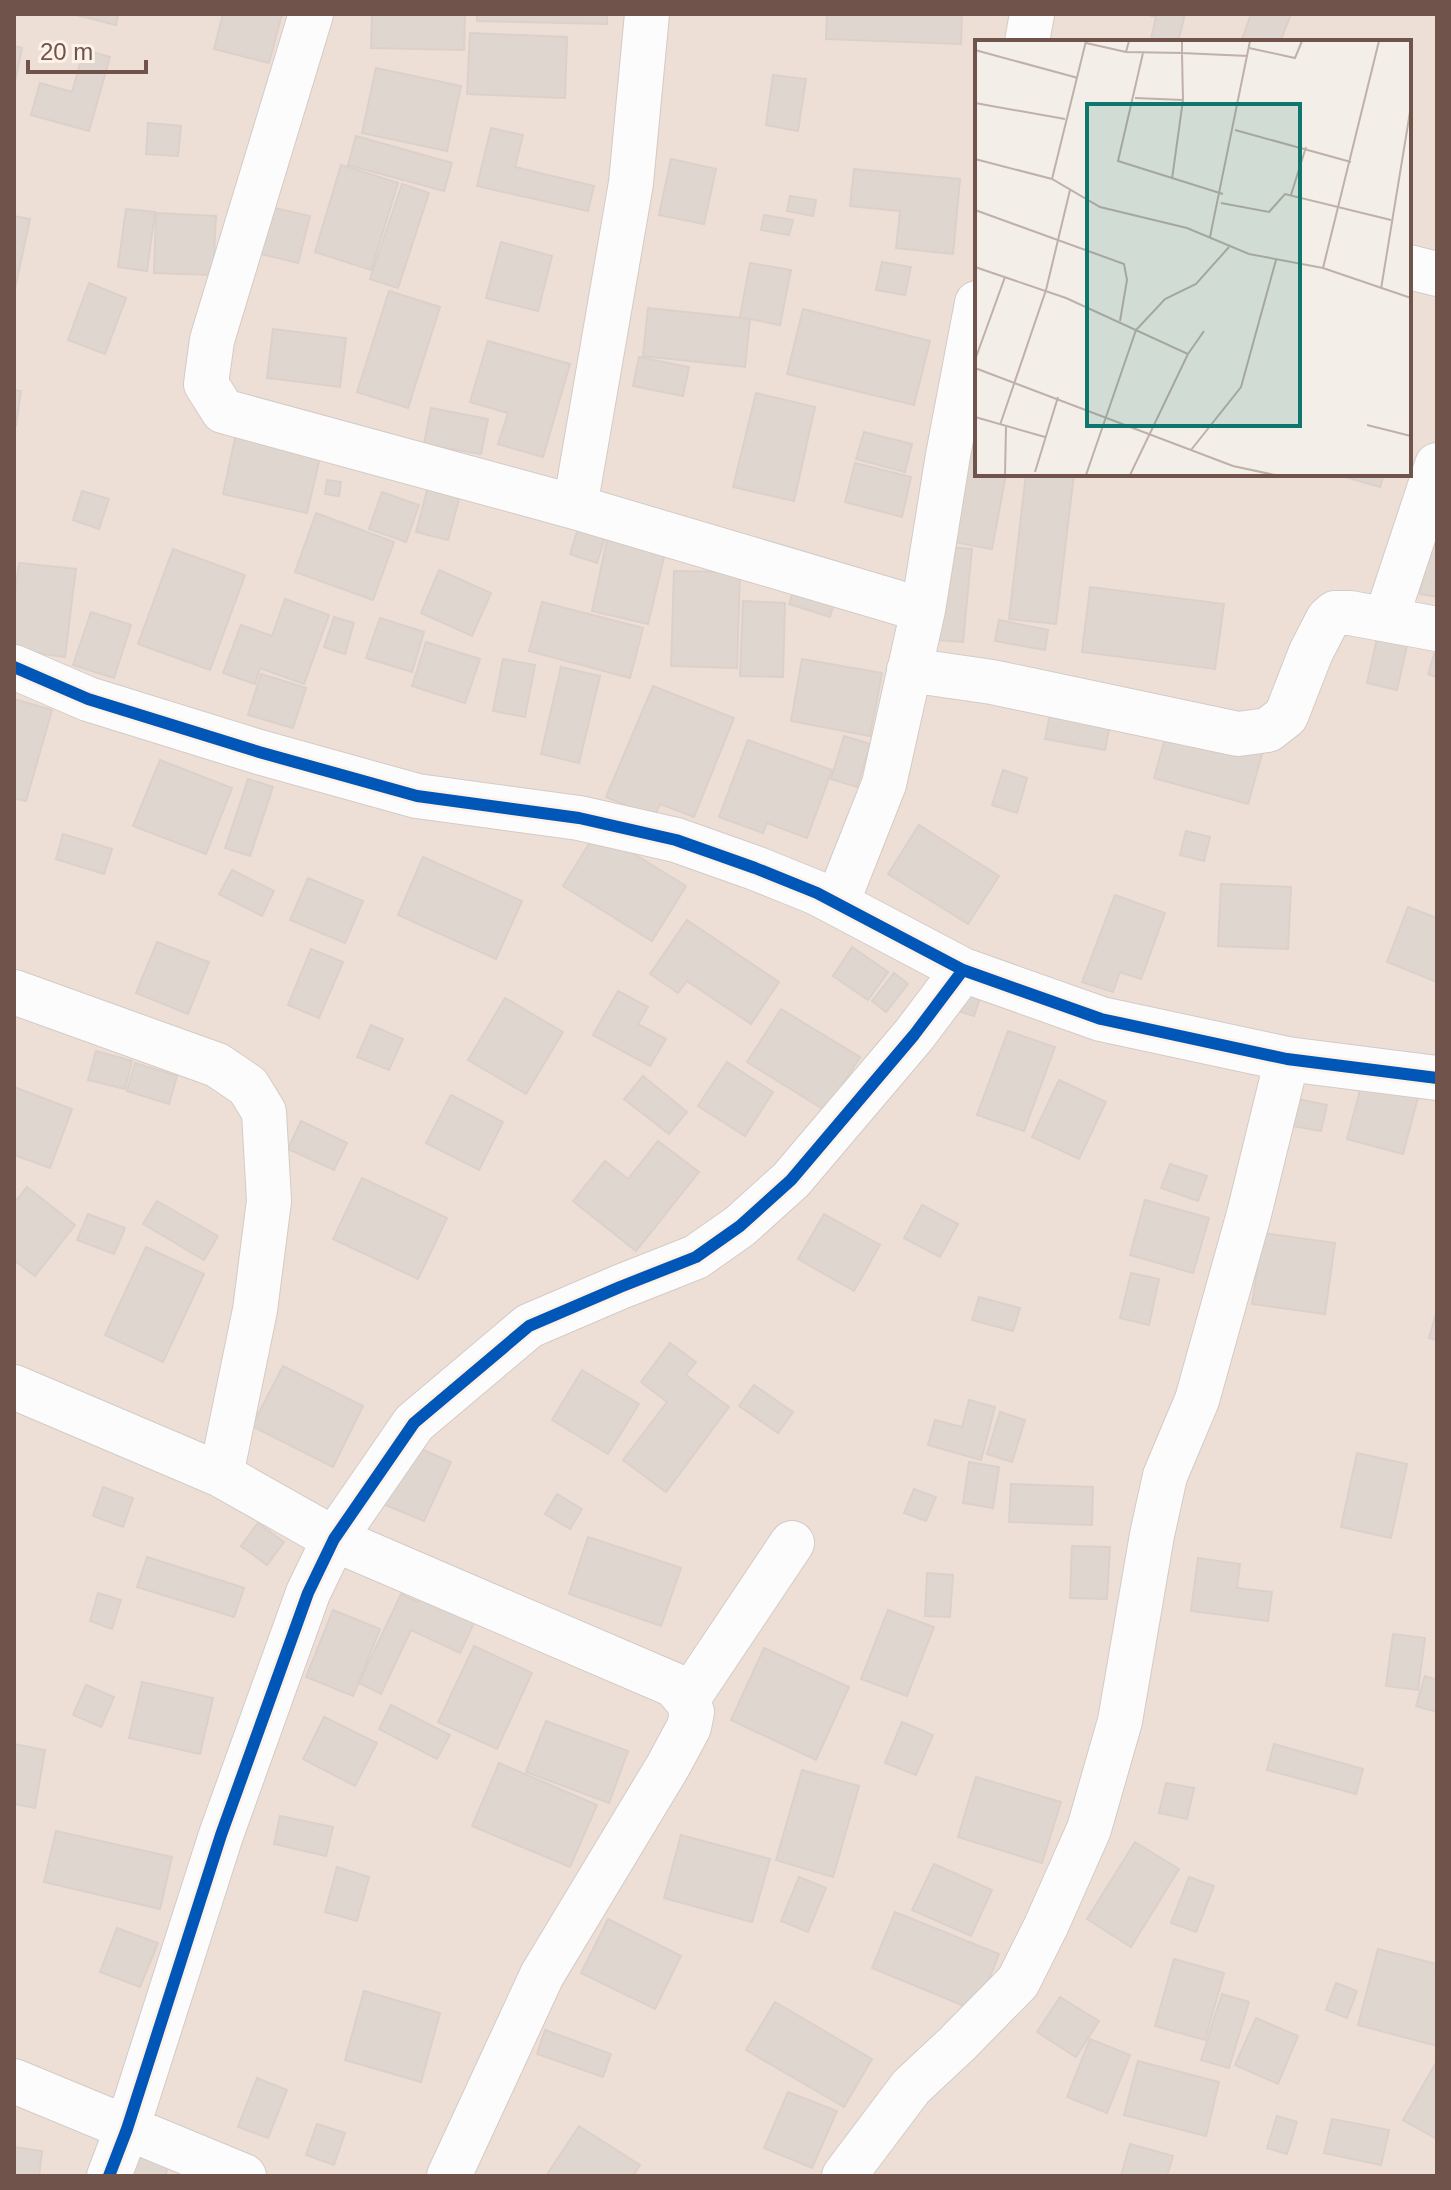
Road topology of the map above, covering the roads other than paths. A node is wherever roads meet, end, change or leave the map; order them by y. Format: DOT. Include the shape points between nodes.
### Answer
graph roads {
  1 [pos="311,14"];
  2 [pos="647,14"];
  3 [pos="1032,14"];
  4 [pos="1027,40"];
  5 [pos="1411,268"];
  6 [pos="1437,274"];
  7 [pos="975,313"];
  8 [pos="1437,465"];
  9 [pos="575,507"];
  10 [pos="923,610"];
  11 [pos="1386,619"];
  12 [pos="1437,629"];
  13 [pos="14,667"];
  14 [pos="909,670"];
  15 [pos="837,903"];
  16 [pos="963,970"];
  17 [pos="14,992"];
  18 [pos="1287,1059"];
  19 [pos="1437,1078"];
  20 [pos="14,1387"];
  21 [pos="221,1475"];
  22 [pos="334,1539"];
  23 [pos="792,1543"];
  24 [pos="687,1700"];
  25 [pos="14,2081"];
  26 [pos="127,2129"];
  27 [pos="109,2176"];
  28 [pos="244,2176"];
  29 [pos="449,2176"];
  30 [pos="844,2176"];
  1 -- 9 [label="street" via="212,340 206,384 223,411"];
  2 -- 9 [label="street" via="631,183"];
  3 -- 4 [label="street"];
  5 -- 6 [label="street"];
  7 -- 10 [label="street"];
  8 -- 11 [label="street"];
  9 -- 10 [label="street"];
  10 -- 14 [label="street"];
  11 -- 12 [label="street"];
  11 -- 14 [label="street" via="1335,613 1311,652 1286,716 1268,730 1238,734 992,682"];
  13 -- 15 [label="street" via="88,699 417,796 579,818 676,840"];
  14 -- 15 [label="street" via="884,784"];
  15 -- 16 [label="street"];
  16 -- 18 [label="street" via="1101,1019"];
  16 -- 22 [label="street" via="791,1180 696,1257 529,1326 414,1423"];
  17 -- 21 [label="street" via="217,1065 248,1086 264,1112 269,1201 255,1310"];
  18 -- 19 [label="street"];
  18 -- 30 [label="street" via="1197,1400 1165,1476 1120,1721 1089,1829 1018,1982 911,2087"];
  20 -- 21 [label="street"];
  21 -- 22 [label="street"];
  22 -- 24 [label="street" via="674,1685"];
  22 -- 26 [label="street" via="308,1593 221,1835"];
  23 -- 24 [label="street"];
  24 -- 29 [label="street" via="692,1712 689,1727 542,1975"];
  25 -- 26 [label="street"];
  26 -- 27 [label="street"];
  26 -- 28 [label="street"];
}
